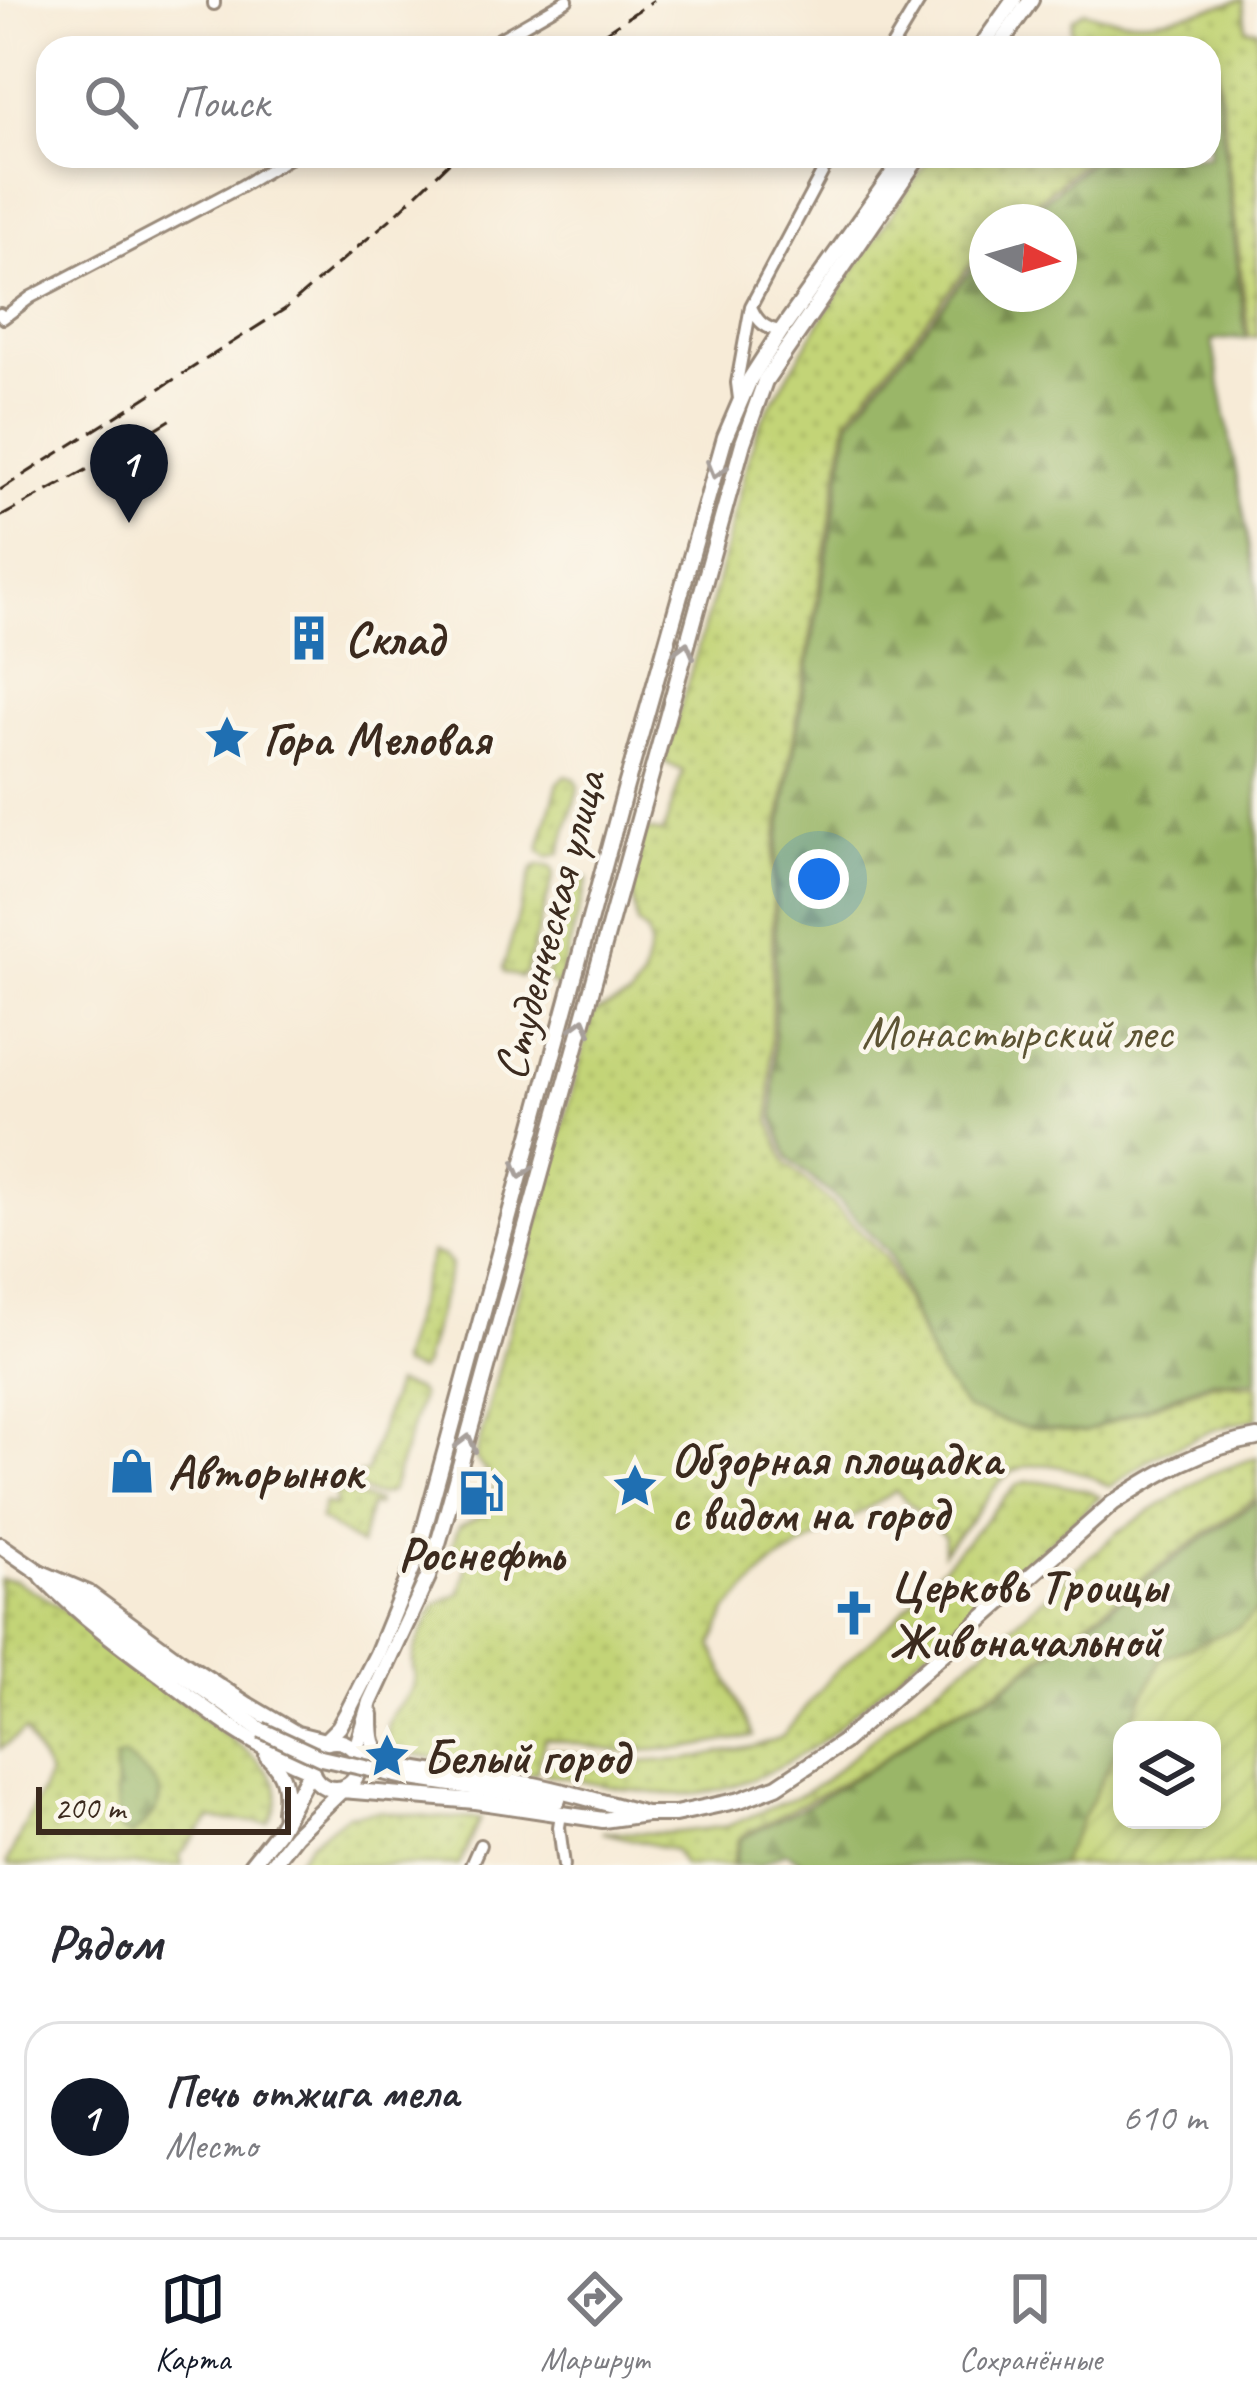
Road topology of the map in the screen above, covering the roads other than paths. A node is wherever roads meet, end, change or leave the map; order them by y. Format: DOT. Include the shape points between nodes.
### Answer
graph roads {
  1 [pos="567,0"];
  2 [pos="920,0"];
  3 [pos="1014,0"];
  4 [pos="1031,0"];
  5 [pos="505,36"];
  6 [pos="899,36"];
  7 [pos="988,36"];
  8 [pos="1006,36"];
  9 [pos="272,168"];
  10 [pos="825,168"];
  11 [pos="896,168"];
  12 [pos="911,168"];
  13 [pos="751,306"];
  14 [pos="1,316"];
  15 [pos="781,331"];
  16 [pos="739,403"];
  17 [pos="1257,1438"];
  18 [pos="0,1545"];
  19 [pos="39,1572"];
  20 [pos="394,1614"];
  21 [pos="410,1621"];
  22 [pos="355,1695"];
  23 [pos="370,1702"];
  24 [pos="248,1705"];
  25 [pos="257,1737"];
  26 [pos="325,1741"];
  27 [pos="356,1749"];
  28 [pos="393,1765"];
  29 [pos="311,1771"];
  30 [pos="342,1790"];
  31 [pos="561,1814"];
  32 [pos="646,1814"];
  33 [pos="278,1831"];
  34 [pos="480,1845"];
  35 [pos="251,1865"];
  36 [pos="272,1865"];
  37 [pos="471,1865"];
  38 [pos="564,1865"];
  1 -- 5 [label="street"];
  2 -- 6 [label="street"];
  3 -- 7 [label="main road"];
  4 -- 8 [label="main road"];
  9 -- 14 [label="street"];
  10 -- 13 [label="street"];
  11 -- 15 [label="main road, Студенческая улица"];
  21 -- 12 [label="main road, Студенческая улица, one-way" via="445,1520 743,442 766,381"];
  13 -- 15 [label="street" via="756,319"];
  13 -- 16 [label="street"];
  15 -- 16 [label="main road, Студенческая улица"];
  16 -- 20 [label="main road, Студенческая улица, one-way" via="619,809 416,1559"];
  17 -- 32 [label="main road" via="1159,1473 1113,1503 842,1743 777,1786 675,1814"];
  18 -- 19 [label="main road"];
  19 -- 24 [label="main road" via="88,1593"];
  19 -- 25 [label="main road"];
  20 -- 21 [label="main road"];
  20 -- 22 [label="main road, Студенческая улица"];
  21 -- 23 [label="main road, Студенческая улица"];
  22 -- 24 [label="main road" via="335,1723 310,1729"];
  22 -- 26 [label="main road, Студенческая улица"];
  23 -- 27 [label="main road, Студенческая улица"];
  23 -- 28 [label="main road" via="371,1743"];
  24 -- 26 [label="main road"];
  25 -- 29 [label="main road"];
  25 -- 32 [label="main road, bridge" via="405,1777"];
  25 -- 33 [label="main road" via="287,1792"];
  26 -- 27 [label="main road"];
  26 -- 29 [label="main road"];
  27 -- 28 [label="main road"];
  27 -- 30 [label="main road" via="356,1774"];
  28 -- 32 [label="main road" via="532,1785"];
  29 -- 30 [label="main road" via="322,1786"];
  29 -- 33 [label="main road"];
  30 -- 31 [label="main road"];
  30 -- 36 [label="main road"];
  31 -- 32 [label="main road"];
  31 -- 38 [label="street"];
  33 -- 35 [label="main road"];
  34 -- 37 [label="street"];
}
